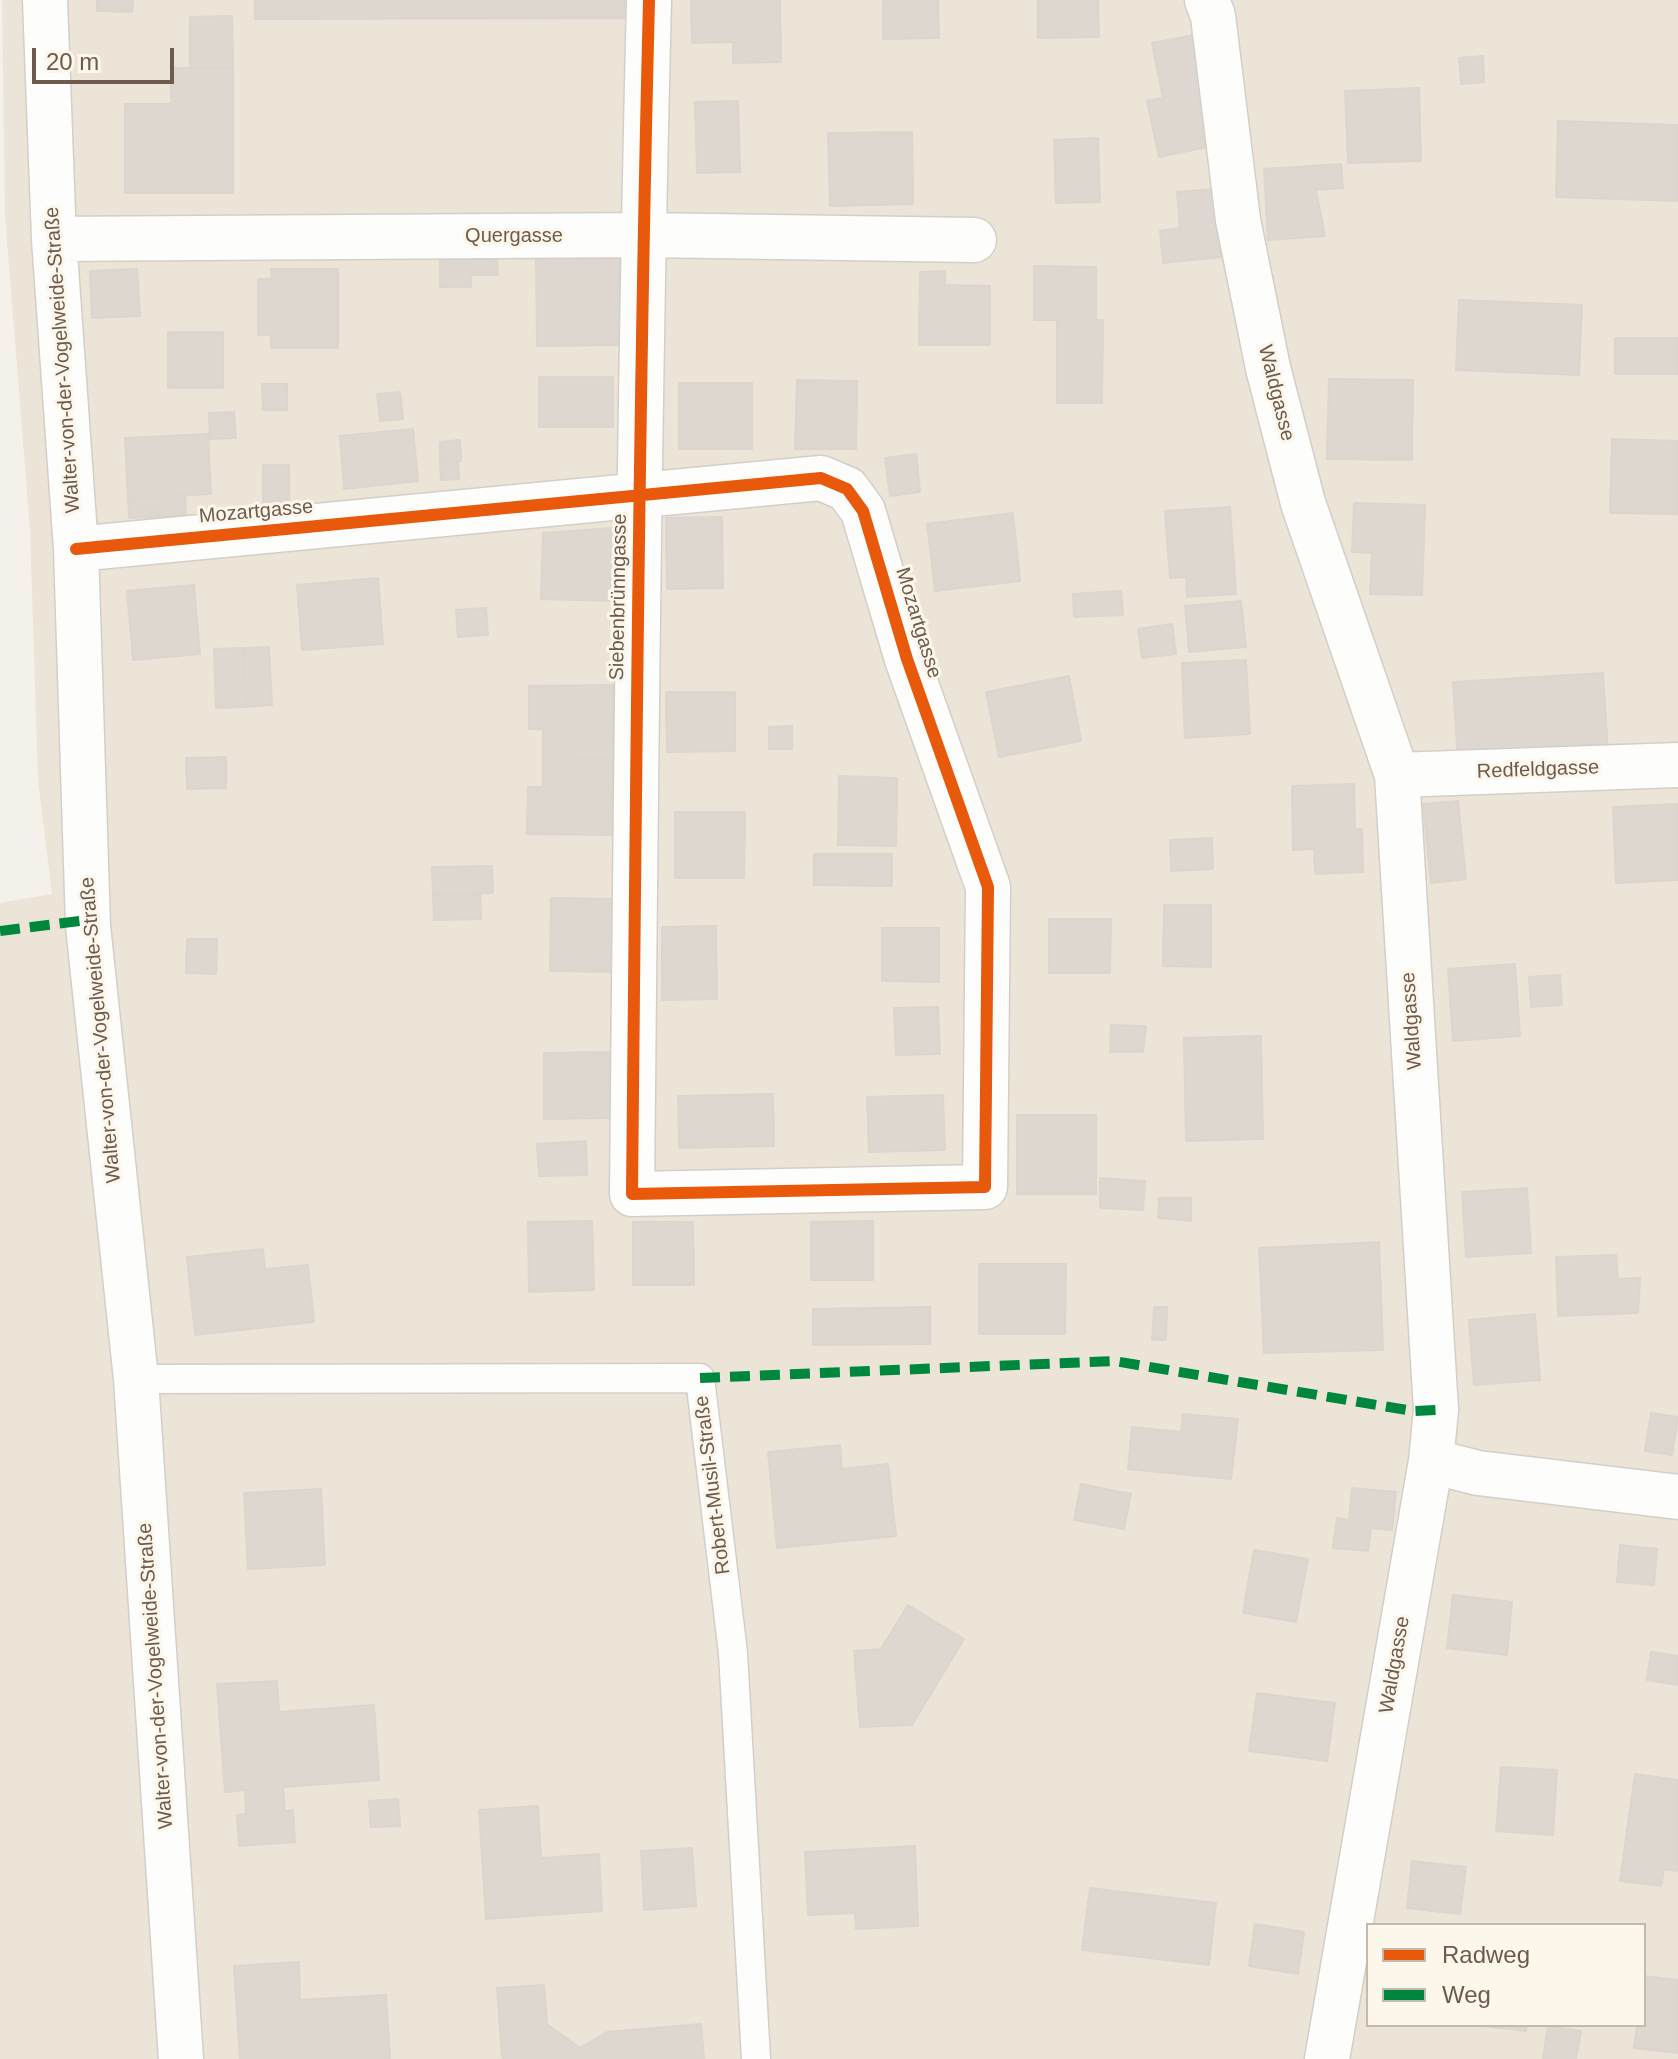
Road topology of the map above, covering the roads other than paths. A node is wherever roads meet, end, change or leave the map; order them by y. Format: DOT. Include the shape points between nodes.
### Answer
graph roads {
  1 [pos="45,0"];
  2 [pos="649,0"];
  3 [pos="1207,0"];
  4 [pos="644,235"];
  5 [pos="54,239"];
  6 [pos="974,240"];
  7 [pos="640,497"];
  8 [pos="76,549"];
  9 [pos="1678,765"];
  10 [pos="1397,775"];
  11 [pos="632,1194"];
  12 [pos="136,1379"];
  13 [pos="1431,1461"];
  14 [pos="1678,1497"];
  15 [pos="181,2059"];
  16 [pos="756,2059"];
  17 [pos="1327,2059"];
  1 -- 5 [label="street, Walter-von-der-Vogelweide-Straße"];
  2 -- 4 [label="street, Siebenbrünngasse"];
  3 -- 10 [label="street, Waldgasse" via="1238,220 1268,368 1303,503"];
  4 -- 5 [label="street, Quergasse"];
  4 -- 6 [label="street, Quergasse"];
  4 -- 7 [label="street, Siebenbrünngasse"];
  5 -- 8 [label="street, Walter-von-der-Vogelweide-Straße"];
  7 -- 8 [label="street, Mozartgasse"];
  7 -- 11 [label="street, Siebenbrünngasse"];
  7 -- 11 [label="street, Mozartgasse" via="821,478 847,489 863,511 907,659 988,887 988,1068 985,1187"];
  8 -- 12 [label="street, Walter-von-der-Vogelweide-Straße" via="88,926"];
  9 -- 10 [label="street, Redfeldgasse"];
  10 -- 13 [label="street, Waldgasse" via="1436,1410"];
  12 -- 15 [label="street, Walter-von-der-Vogelweide-Straße"];
  12 -- 16 [label="lane, Robert-Musil-Straße" via="700,1378 733,1653"];
  13 -- 14 [label="street" via="1478,1473"];
  13 -- 17 [label="street, Waldgasse"];
}
